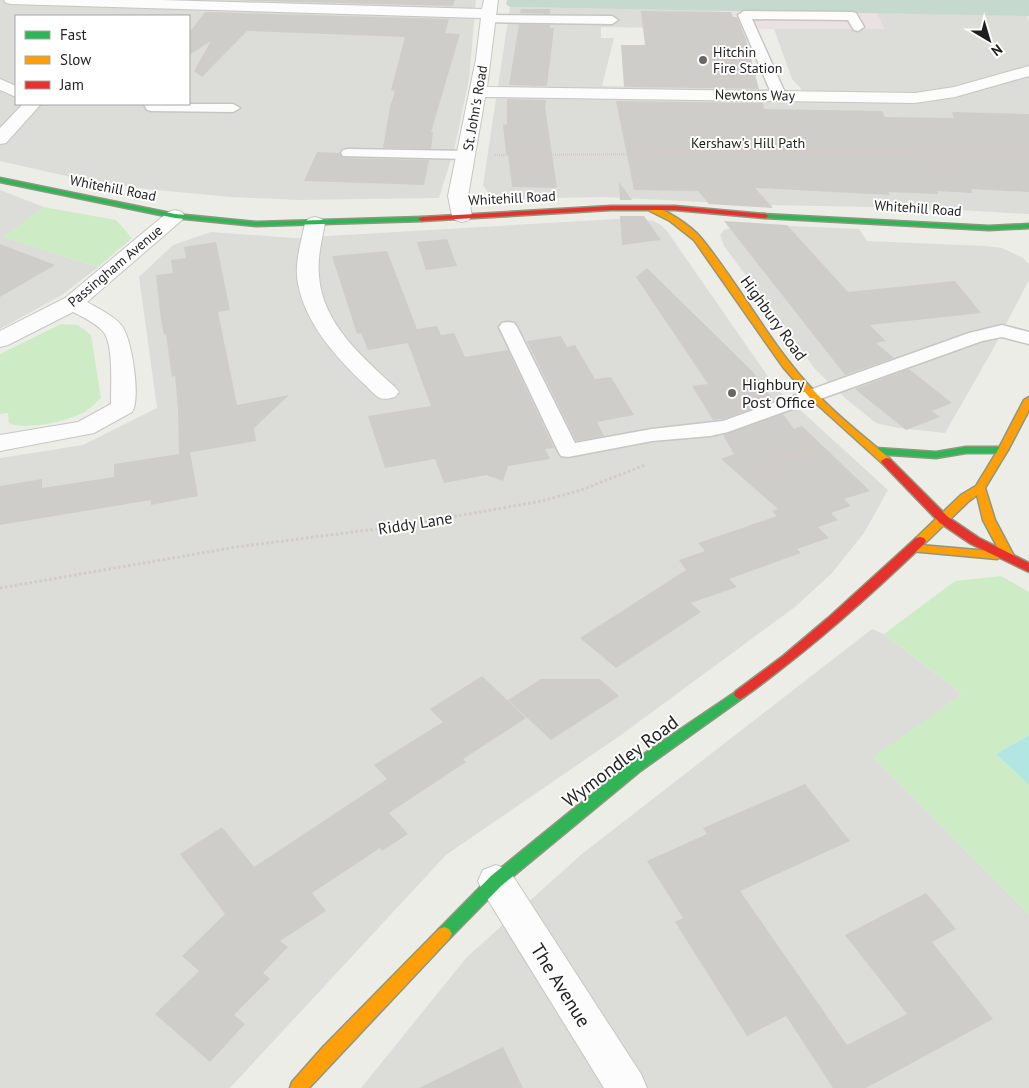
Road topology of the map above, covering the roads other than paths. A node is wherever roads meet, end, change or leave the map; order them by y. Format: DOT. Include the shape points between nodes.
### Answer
graph roads {
  1 [pos="11,0"];
  2 [pos="30,1"];
  3 [pos="329,5"];
  4 [pos="489,11"];
  5 [pos="612,20"];
  6 [pos="858,27"];
  7 [pos="1029,71"];
  8 [pos="0,84"];
  9 [pos="15,92"];
  10 [pos="477,92"];
  11 [pos="779,95"];
  12 [pos="31,105"];
  13 [pos="151,105"];
  14 [pos="233,108"];
  15 [pos="0,139"];
  16 [pos="348,152"];
  17 [pos="467,155"];
  18 [pos="0,180"];
  19 [pos="654,209"];
  20 [pos="732,214"];
  21 [pos="176,216"];
  22 [pos="462,216"];
  23 [pos="315,223"];
  24 [pos="1029,226"];
  25 [pos="989,228"];
  26 [pos="702,230"];
  27 [pos="1014,238"];
  28 [pos="73,303"];
  29 [pos="508,327"];
  30 [pos="1029,338"];
  31 [pos="0,340"];
  32 [pos="387,392"];
  33 [pos="813,396"];
  34 [pos="1029,400"];
  35 [pos="0,443"];
  36 [pos="1004,450"];
  37 [pos="876,451"];
  38 [pos="980,488"];
  39 [pos="944,520"];
  40 [pos="914,548"];
  41 [pos="1008,556"];
  42 [pos="1029,568"];
  43 [pos="496,881"];
  44 [pos="298,1088"];
  45 [pos="627,1088"];
  1 -- 2 [label="street"];
  2 -- 3 [label="street"];
  3 -- 4 [label="street"];
  4 -- 5 [label="lane"];
  4 -- 10 [label="street, St. John's Road"];
  6 -- 11 [label="lane" via="852,16 799,21 744,15"];
  7 -- 11 [label="street, Newtons Way" via="930,97"];
  8 -- 9 [label="street"];
  10 -- 11 [label="street, Newtons Way"];
  10 -- 17 [label="street, St. John's Road"];
  12 -- 15 [label="street"];
  13 -- 14 [label="lane"];
  16 -- 17 [label="lane"];
  17 -- 22 [label="street, St. John's Road" via="458,196"];
  18 -- 21 [label="street, Whitehill Road"];
  19 -- 20 [label="street, Whitehill Road"];
  19 -- 22 [label="street, Whitehill Road" via="611,208"];
  19 -- 26 [label="street, Highbury Road"];
  20 -- 25 [label="street, Whitehill Road"];
  20 -- 26 [label="street"];
  21 -- 23 [label="street, Whitehill Road" via="257,224"];
  21 -- 28 [label="street, Passingham Avenue"];
  22 -- 23 [label="street, Whitehill Road"];
  23 -- 32 [label="street" via="309,283 326,329 351,359"];
  24 -- 25 [label="street, Whitehill Road"];
  25 -- 27 [label="street"];
  26 -- 33 [label="street, Highbury Road" via="786,365"];
  28 -- 31 [label="street, Passingham Avenue"];
  28 -- 35 [label="street" via="99,318 115,333 122,368 123,407 85,428"];
  29 -- 33 [label="lane" via="568,451 652,435 728,426"];
  30 -- 33 [label="lane" via="1002,331 976,337"];
  33 -- 37 [label="street, Highbury Road"];
  34 -- 36 [label="street"];
  36 -- 37 [label="street" via="966,450 936,455"];
  36 -- 38 [label="street"];
  37 -- 39 [label="street, Highbury Road"];
  38 -- 39 [label="street, Wymondley Road"];
  38 -- 41 [label="street" via="989,520"];
  39 -- 40 [label="street, Wymondley Road"];
  39 -- 41 [label="street, Highbury Road" via="975,541"];
  40 -- 41 [label="street"];
  40 -- 43 [label="street, Wymondley Road" via="863,596 764,678 634,768"];
  41 -- 42 [label="street"];
  43 -- 44 [label="street, Wymondley Road"];
  43 -- 45 [label="street, The Avenue"];
}
